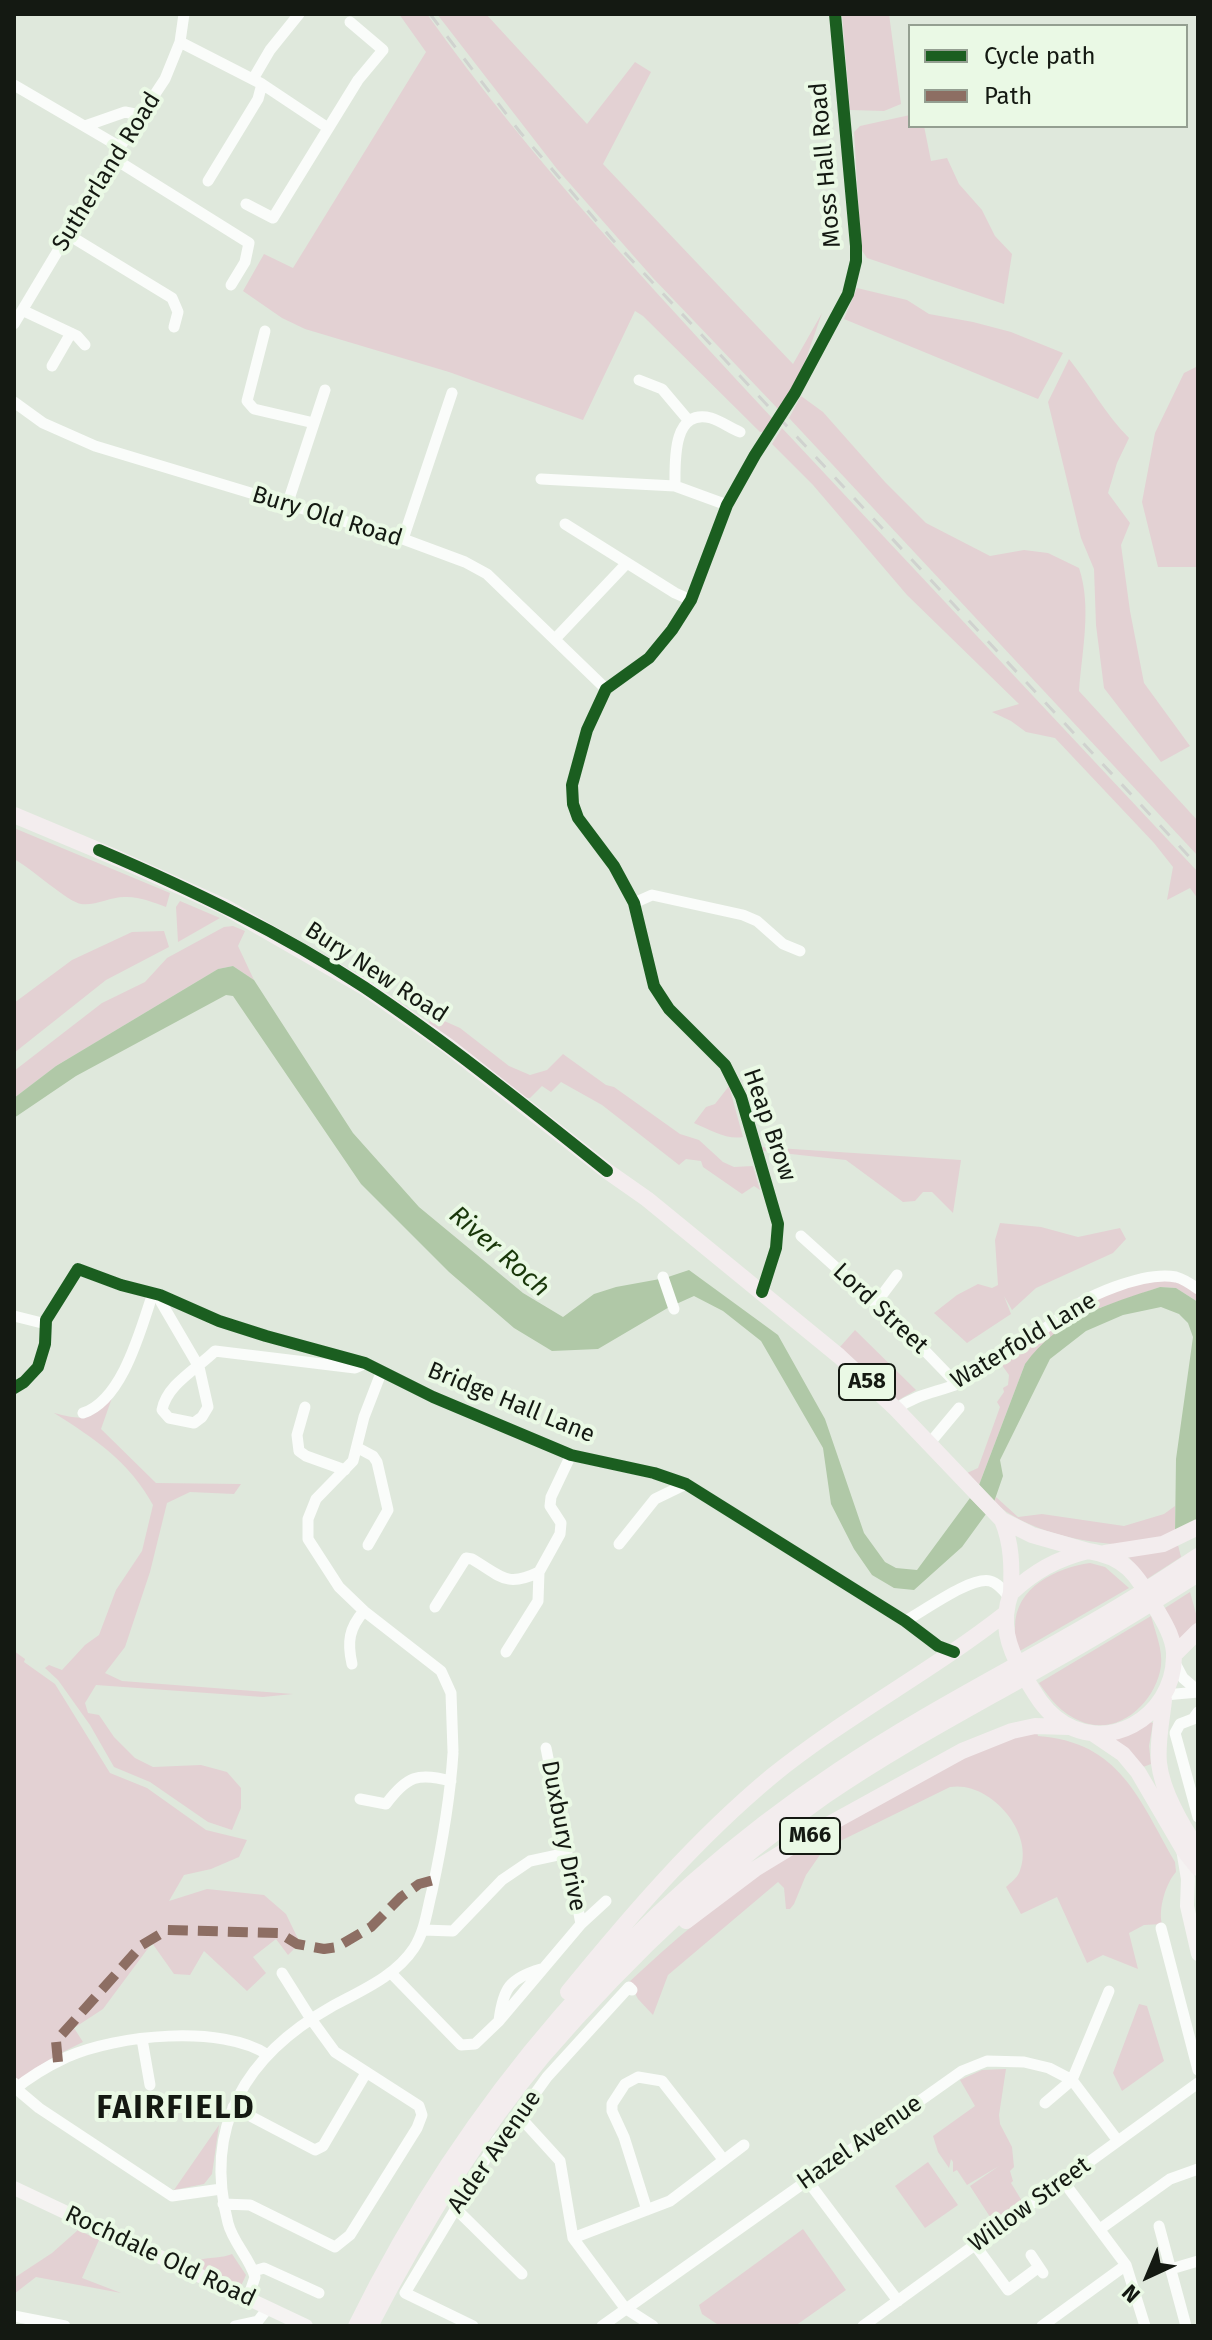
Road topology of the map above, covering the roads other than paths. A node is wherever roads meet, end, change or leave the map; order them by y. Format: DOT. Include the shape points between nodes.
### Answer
graph roads {
  1 [pos="184,14"];
  2 [pos="299,14"];
  3 [pos="835,14"];
  4 [pos="350,22"];
  5 [pos="180,42"];
  6 [pos="257,82"];
  7 [pos="14,85"];
  8 [pos="140,115"];
  9 [pos="85,126"];
  10 [pos="328,128"];
  11 [pos="116,153"];
  12 [pos="208,181"];
  13 [pos="246,204"];
  14 [pos="67,234"];
  15 [pos="231,285"];
  16 [pos="24,311"];
  17 [pos="14,324"];
  18 [pos="174,327"];
  19 [pos="265,331"];
  20 [pos="71,333"];
  21 [pos="85,345"];
  22 [pos="52,366"];
  23 [pos="639,380"];
  24 [pos="325,390"];
  25 [pos="452,393"];
  26 [pos="14,402"];
  27 [pos="689,421"];
  28 [pos="314,423"];
  29 [pos="740,432"];
  30 [pos="541,479"];
  31 [pos="675,486"];
  32 [pos="287,505"];
  33 [pos="727,505"];
  34 [pos="565,524"];
  35 [pos="403,539"];
  36 [pos="627,563"];
  37 [pos="691,600"];
  38 [pos="555,639"];
  39 [pos="606,689"];
  40 [pos="14,815"];
  41 [pos="634,903"];
  42 [pos="800,951"];
  43 [pos="801,1236"];
  44 [pos="897,1275"];
  45 [pos="663,1277"];
  46 [pos="1198,1289"];
  47 [pos="762,1292"];
  48 [pos="156,1294"];
  49 [pos="876,1303"];
  50 [pos="674,1309"];
  51 [pos="14,1316"];
  52 [pos="46,1324"];
  53 [pos="365,1363"];
  54 [pos="199,1367"];
  55 [pos="381,1373"];
  56 [pos="957,1384"];
  57 [pos="14,1388"];
  58 [pos="305,1407"];
  59 [pos="959,1408"];
  60 [pos="896,1409"];
  61 [pos="83,1413"];
  62 [pos="929,1444"];
  63 [pos="358,1448"];
  64 [pos="571,1455"];
  65 [pos="345,1470"];
  66 [pos="686,1484"];
  67 [pos="997,1514"];
  68 [pos="1198,1527"];
  69 [pos="619,1544"];
  70 [pos="368,1545"];
  71 [pos="1095,1552"];
  72 [pos="1198,1556"];
  73 [pos="539,1572"];
  74 [pos="1198,1574"];
  75 [pos="1009,1601"];
  76 [pos="435,1607"];
  77 [pos="364,1611"];
  78 [pos="1122,1614"];
  79 [pos="905,1621"];
  80 [pos="1192,1636"];
  81 [pos="506,1652"];
  82 [pos="954,1652"];
  83 [pos="1174,1658"];
  84 [pos="352,1664"];
  85 [pos="994,1686"];
  86 [pos="1198,1692"];
  87 [pos="1164,1697"];
  88 [pos="1198,1712"];
  89 [pos="1069,1727"];
  90 [pos="1092,1733"];
  91 [pos="546,1748"];
  92 [pos="451,1781"];
  93 [pos="360,1799"];
  94 [pos="1198,1817"];
  95 [pos="1191,1849"];
  96 [pos="567,1853"];
  97 [pos="1198,1868"];
  98 [pos="1198,1884"];
  99 [pos="606,1901"];
  100 [pos="1187,1906"];
  101 [pos="581,1924"];
  102 [pos="1161,1928"];
  103 [pos="423,1930"];
  104 [pos="1198,1954"];
  105 [pos="282,1973"];
  106 [pos="391,1973"];
  107 [pos="609,1987"];
  108 [pos="632,1990"];
  109 [pos="1109,1991"];
  110 [pos="311,2019"];
  111 [pos="142,2039"];
  112 [pos="268,2055"];
  113 [pos="1198,2070"];
  114 [pos="366,2073"];
  115 [pos="508,2079"];
  116 [pos="1072,2080"];
  117 [pos="1198,2083"];
  118 [pos="150,2085"];
  119 [pos="15,2086"];
  120 [pos="1045,2103"];
  121 [pos="233,2107"];
  122 [pos="519,2116"];
  123 [pos="1118,2141"];
  124 [pos="744,2145"];
  125 [pos="723,2159"];
  126 [pos="1198,2169"];
  127 [pos="807,2180"];
  128 [pos="1063,2181"];
  129 [pos="14,2188"];
  130 [pos="221,2189"];
  131 [pos="223,2204"];
  132 [pos="455,2208"];
  133 [pos="647,2210"];
  134 [pos="1159,2226"];
  135 [pos="1100,2229"];
  136 [pos="573,2238"];
  137 [pos="975,2245"];
  138 [pos="1031,2255"];
  139 [pos="1198,2261"];
  140 [pos="1126,2265"];
  141 [pos="1171,2269"];
  142 [pos="254,2271"];
  143 [pos="522,2274"];
  144 [pos="319,2293"];
  145 [pos="248,2298"];
  146 [pos="898,2301"];
  147 [pos="268,2308"];
  148 [pos="625,2308"];
  149 [pos="14,2316"];
  150 [pos="65,2326"];
  151 [pos="235,2326"];
  152 [pos="306,2326"];
  153 [pos="356,2326"];
  154 [pos="370,2326"];
  155 [pos="473,2326"];
  156 [pos="602,2326"];
  157 [pos="653,2326"];
  158 [pos="863,2326"];
  159 [pos="1042,2326"];
  160 [pos="1145,2326"];
  161 [pos="1186,2326"];
  1 -- 5 [label="street, Sutherland Road"];
  2 -- 6 [label="street" via="270,50"];
  3 -- 33 [label="street, Moss Hall Road" via="856,261 848,294"];
  4 -- 10 [label="street" via="383,50"];
  5 -- 6 [label="street"];
  5 -- 8 [label="street, Sutherland Road" via="165,79"];
  6 -- 10 [label="street"];
  6 -- 12 [label="street" via="258,99"];
  7 -- 9 [label="street"];
  8 -- 9 [label="street" via="125,112"];
  8 -- 11 [label="street, Sutherland Road"];
  9 -- 11 [label="street"];
  10 -- 13 [label="street" via="273,218"];
  11 -- 14 [label="street, Sutherland Road"];
  11 -- 15 [label="street" via="249,243"];
  14 -- 16 [label="street, Sutherland Road"];
  14 -- 18 [label="street" via="169,289 178,312"];
  16 -- 17 [label="street, Sutherland Road"];
  16 -- 20 [label="street"];
  19 -- 28 [label="street" via="247,401 254,409"];
  20 -- 21 [label="street"];
  20 -- 22 [label="street"];
  23 -- 27 [label="street" via="662,389"];
  24 -- 28 [label="street"];
  25 -- 35 [label="street"];
  26 -- 32 [label="street, Bury Old Road" via="43,423 95,446"];
  27 -- 29 [label="street" via="706,417"];
  27 -- 31 [label="street" via="676,447"];
  28 -- 32 [label="street"];
  30 -- 31 [label="street"];
  31 -- 33 [label="street"];
  32 -- 35 [label="street, Bury Old Road"];
  33 -- 37 [label="street, Moss Hall Road"];
  34 -- 36 [label="street"];
  35 -- 38 [label="street, Bury Old Road" via="487,574"];
  36 -- 37 [label="street"];
  36 -- 38 [label="street"];
  37 -- 39 [label="street, Moss Hall Road" via="649,658"];
  38 -- 39 [label="street, Bury Old Road"];
  39 -- 41 [label="street, Heap Brow" via="576,764 573,804"];
  40 -- 47 [label="highway, Bury New Road / A58" via="225,907 364,987 448,1046"];
  41 -- 42 [label="street" via="652,895 743,915"];
  41 -- 47 [label="street, Heap Brow" via="654,986 669,1009 725,1065 741,1097 778,1224"];
  43 -- 49 [label="street, Lord Street"];
  44 -- 49 [label="street"];
  45 -- 50 [label="street"];
  46 -- 56 [label="street, Waterfold Lane" via="1174,1277 1133,1281 1070,1307"];
  47 -- 60 [label="highway, Bury New Road / A58"];
  48 -- 52 [label="street, Bridge Hall Lane" via="78,1269"];
  48 -- 53 [label="street, Bridge Hall Lane" via="219,1321"];
  48 -- 54 [label="street"];
  48 -- 61 [label="street" via="124,1371 105,1399"];
  49 -- 56 [label="street, Lord Street"];
  51 -- 52 [label="street"];
  52 -- 57 [label="street" via="38,1367"];
  53 -- 54 [label="street" via="355,1368 215,1351"];
  53 -- 55 [label="street, Bridge Hall Lane"];
  54 -- 54 [label="street" via="208,1407 194,1423 169,1418 162,1410 164,1397"];
  55 -- 63 [label="street"];
  55 -- 64 [label="street, Bridge Hall Lane"];
  56 -- 60 [label="street, Waterfold Lane" via="914,1396"];
  58 -- 65 [label="street" via="297,1435 299,1451"];
  59 -- 62 [label="street"];
  60 -- 62 [label="highway, Bury New Road / A58"];
  62 -- 67 [label="highway, Bury New Road / A58"];
  63 -- 65 [label="street"];
  63 -- 70 [label="street" via="377,1462 388,1510"];
  64 -- 66 [label="street, Bridge Hall Lane"];
  64 -- 73 [label="street" via="550,1506 561,1523 560,1534"];
  65 -- 77 [label="street" via="316,1499 308,1539 339,1587"];
  66 -- 69 [label="street" via="655,1499"];
  66 -- 79 [label="street, Bridge Hall Lane"];
  67 -- 71 [label="highway, Bury New Road / A58" via="1032,1535"];
  67 -- 75 [label="highway, Bury New Road / A58" via="1012,1555"];
  68 -- 71 [label="highway" via="1163,1544"];
  71 -- 75 [label="highway" via="1060,1558 1041,1568"];
  71 -- 83 [label="highway, A58" via="1122,1562 1137,1576 1165,1623"];
  72 -- 78 [label="highway, M66"];
  73 -- 76 [label="street" via="511,1582 466,1558"];
  73 -- 81 [label="street" via="538,1601"];
  74 -- 78 [label="highway, M66"];
  75 -- 79 [label="street" via="994,1582 973,1582"];
  75 -- 82 [label="highway" via="985,1630"];
  75 -- 89 [label="highway, A58" via="1005,1632 1012,1654 1039,1701"];
  77 -- 84 [label="street" via="353,1624 348,1646"];
  77 -- 92 [label="street" via="441,1671 451,1693"];
  78 -- 85 [label="highway, M66"];
  79 -- 82 [label="street, Bridge Hall Lane"];
  80 -- 83 [label="highway"];
  82 -- 115 [label="highway, M66" via="772,1776 700,1842 611,1939 533,2038"];
  83 -- 86 [label="street" via="1183,1678"];
  83 -- 87 [label="highway, A58"];
  85 -- 107 [label="highway, M66" via="824,1797 687,1907"];
  85 -- 115 [label="highway, M66" via="879,1744 714,1864 613,1958"];
  86 -- 87 [label="street"];
  87 -- 90 [label="highway, A58" via="1135,1725"];
  87 -- 95 [label="highway, A58" via="1161,1772"];
  88 -- 94 [label="street" via="1175,1733"];
  89 -- 90 [label="highway, A58"];
  89 -- 107 [label="highway, M66" via="1012,1731 962,1751 824,1827 755,1869 677,1927"];
  90 -- 95 [label="highway, A58" via="1123,1754"];
  91 -- 96 [label="street, Duxbury Drive"];
  92 -- 93 [label="street" via="428,1775 407,1780 386,1804"];
  92 -- 103 [label="street"];
  95 -- 97 [label="highway, A58"];
  95 -- 100 [label="main road"];
  96 -- 101 [label="street, Duxbury Drive"];
  96 -- 103 [label="street" via="530,1861 502,1880 453,1931"];
  98 -- 100 [label="main road"];
  99 -- 101 [label="street"];
  100 -- 104 [label="main road"];
  101 -- 106 [label="street" via="475,2044 461,2045"];
  102 -- 113 [label="street"];
  103 -- 106 [label="street"];
  105 -- 110 [label="street"];
  106 -- 110 [label="street"];
  107 -- 154 [label="highway, M66" via="542,2058 499,2115 423,2228"];
  108 -- 122 [label="street, Alder Avenue" via="629,1987 547,2077"];
  109 -- 116 [label="street"];
  110 -- 112 [label="street"];
  110 -- 114 [label="street" via="335,2052"];
  111 -- 112 [label="street" via="211,2036"];
  111 -- 118 [label="street"];
  111 -- 119 [label="street" via="66,2057"];
  112 -- 121 [label="street"];
  114 -- 121 [label="street" via="323,2146 315,2150"];
  114 -- 131 [label="street" via="419,2106 422,2115 350,2235 335,2247 250,2205"];
  115 -- 153 [label="highway, M66" via="418,2210"];
  116 -- 120 [label="street"];
  116 -- 123 [label="street"];
  116 -- 127 [label="street, Hazel Avenue" via="1024,2062 987,2061 962,2071"];
  117 -- 123 [label="street, Willow Street"];
  119 -- 130 [label="street" via="49,2116 172,2196"];
  121 -- 130 [label="street" via="222,2141"];
  122 -- 132 [label="street, Alder Avenue" via="497,2140"];
  122 -- 136 [label="street" via="560,2161"];
  123 -- 128 [label="street, Willow Street"];
  124 -- 125 [label="street"];
  125 -- 133 [label="street" via="670,2201"];
  125 -- 133 [label="street" via="662,2081 638,2077 625,2084 612,2111"];
  126 -- 135 [label="street" via="1170,2179"];
  127 -- 146 [label="street"];
  127 -- 148 [label="street, Hazel Avenue"];
  128 -- 135 [label="street"];
  128 -- 137 [label="street, Willow Street"];
  129 -- 145 [label="main road, Rochdale Old Road"];
  130 -- 131 [label="street"];
  131 -- 142 [label="street" via="229,2228"];
  132 -- 143 [label="street"];
  132 -- 155 [label="street, Alder Avenue" via="405,2293"];
  133 -- 136 [label="street"];
  134 -- 141 [label="street"];
  135 -- 140 [label="street"];
  136 -- 148 [label="street"];
  137 -- 138 [label="street" via="1008,2290 1041,2270"];
  137 -- 146 [label="street, Willow Street"];
  139 -- 141 [label="street"];
  140 -- 159 [label="street"];
  140 -- 160 [label="street"];
  141 -- 161 [label="street"];
  142 -- 144 [label="street" via="264,2268"];
  142 -- 145 [label="street"];
  145 -- 147 [label="main road, Rochdale Old Road"];
  146 -- 158 [label="street, Willow Street"];
  147 -- 151 [label="street" via="258,2321"];
  147 -- 152 [label="main road, Rochdale Old Road"];
  148 -- 156 [label="street, Hazel Avenue"];
  148 -- 157 [label="street"];
  149 -- 150 [label="street"];
}
